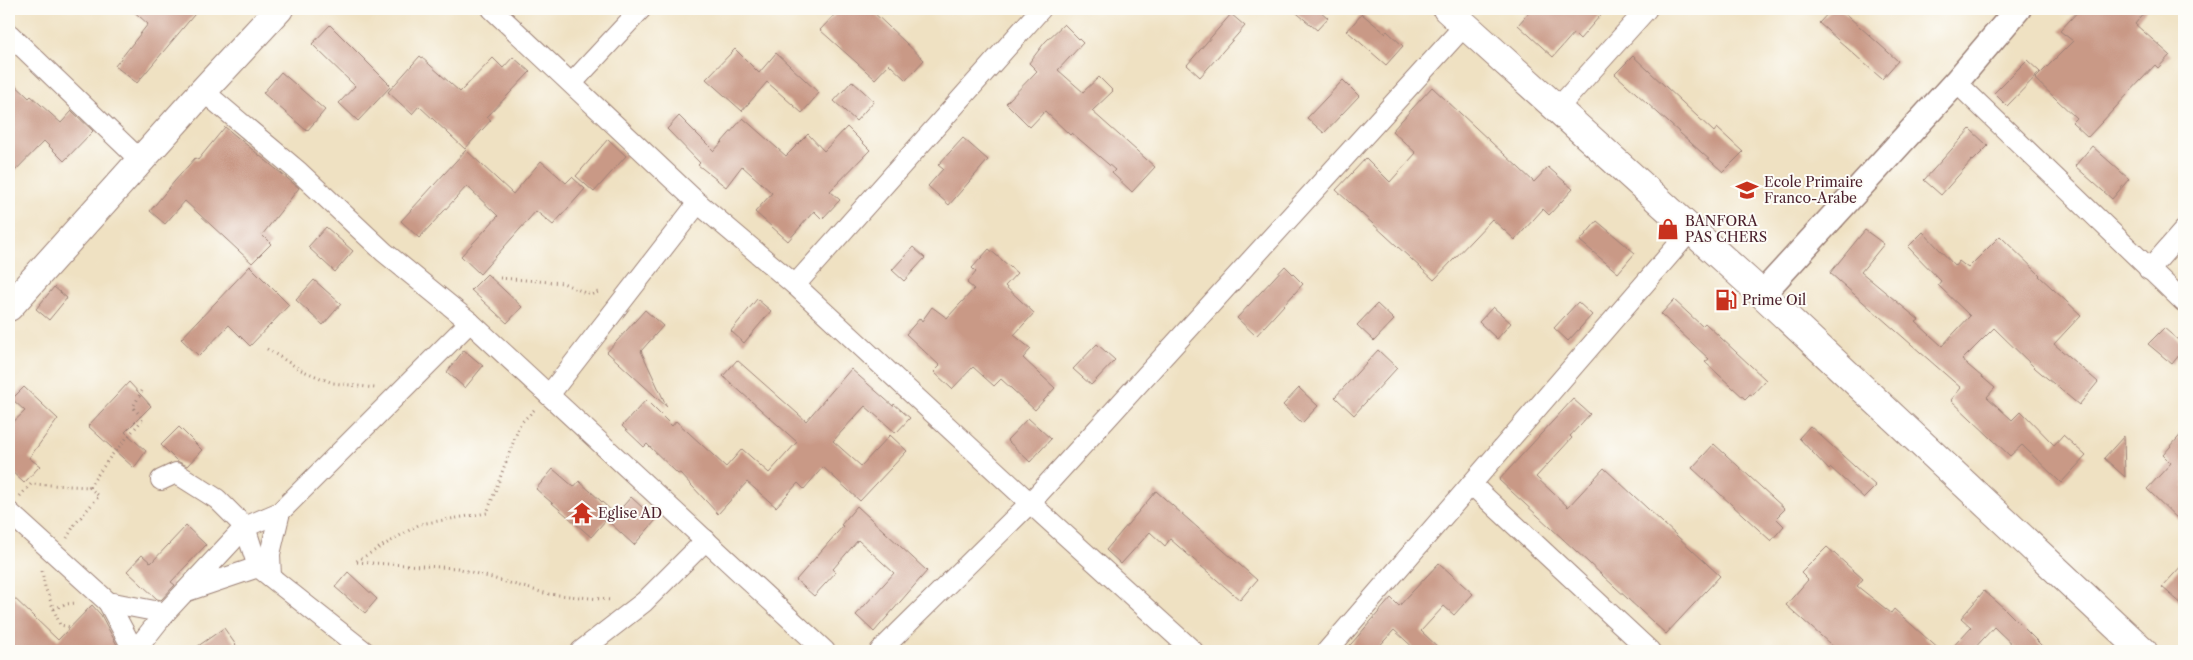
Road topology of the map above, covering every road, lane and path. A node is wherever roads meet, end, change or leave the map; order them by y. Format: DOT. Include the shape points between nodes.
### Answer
graph roads {
  1 [pos="279,9"];
  2 [pos="492,9"];
  3 [pos="641,9"];
  4 [pos="1041,9"];
  5 [pos="1648,9"];
  6 [pos="2018,9"];
  7 [pos="1456,17"];
  8 [pos="9,34"];
  9 [pos="1956,82"];
  10 [pos="572,84"];
  11 [pos="203,91"];
  12 [pos="1557,108"];
  13 [pos="142,161"];
  14 [pos="698,203"];
  15 [pos="1690,230"];
  16 [pos="2184,230"];
  17 [pos="2149,270"];
  18 [pos="500,278"];
  19 [pos="637,280"];
  20 [pos="795,285"];
  21 [pos="1762,294"];
  22 [pos="2184,302"];
  23 [pos="9,307"];
  24 [pos="470,322"];
  25 [pos="267,349"];
  26 [pos="401,391"];
  27 [pos="142,392"];
  28 [pos="549,395"];
  29 [pos="160,480"];
  30 [pos="1471,484"];
  31 [pos="89,487"];
  32 [pos="1030,503"];
  33 [pos="12,507"];
  34 [pos="280,512"];
  35 [pos="245,527"];
  36 [pos="36,537"];
  37 [pos="706,540"];
  38 [pos="56,556"];
  39 [pos="264,572"];
  40 [pos="185,591"];
  41 [pos="108,602"];
  42 [pos="644,602"];
  43 [pos="165,613"];
  44 [pos="70,627"];
  45 [pos="135,651"];
  46 [pos="364,651"];
  47 [pos="581,651"];
  48 [pos="825,651"];
  49 [pos="880,651"];
  50 [pos="1193,651"];
  51 [pos="1327,651"];
  52 [pos="1650,651"];
  53 [pos="2143,651"];
  1 -- 11 [label="main road"];
  2 -- 10 [label="street"];
  3 -- 10 [label="street"];
  4 -- 20 [label="street"];
  5 -- 12 [label="street"];
  6 -- 9 [label="street"];
  7 -- 12 [label="main road"];
  7 -- 32 [label="street"];
  8 -- 13 [label="street"];
  9 -- 17 [label="street"];
  9 -- 21 [label="street"];
  10 -- 14 [label="street"];
  11 -- 13 [label="main road"];
  11 -- 24 [label="street" via="299,172 384,252"];
  12 -- 15 [label="main road"];
  13 -- 23 [label="main road"];
  14 -- 19 [label="street"];
  14 -- 20 [label="street"];
  15 -- 21 [label="main road"];
  15 -- 30 [label="street"];
  16 -- 17 [label="street"];
  17 -- 22 [label="street"];
  18 -- 19 [label="path" via="564,283 590,295"];
  19 -- 28 [label="street"];
  20 -- 32 [label="street"];
  21 -- 53 [label="main road"];
  24 -- 26 [label="street"];
  24 -- 28 [label="street"];
  25 -- 26 [label="path" via="301,370 334,383"];
  26 -- 34 [label="street"];
  27 -- 31 [label="path" via="133,407 142,419"];
  28 -- 37 [label="street"];
  28 -- 42 [label="path" via="520,424 487,513 420,524 355,562 457,568 548,594"];
  29 -- 35 [label="street" via="176,473 217,499"];
  30 -- 51 [label="street"];
  30 -- 52 [label="street"];
  31 -- 33 [label="path" via="31,484"];
  31 -- 38 [label="path" via="99,496 75,524"];
  32 -- 49 [label="street"];
  32 -- 50 [label="street"];
  33 -- 36 [label="street"];
  34 -- 35 [label="street"];
  34 -- 39 [label="street"];
  35 -- 39 [label="street"];
  35 -- 40 [label="street"];
  36 -- 38 [label="street"];
  36 -- 44 [label="path" via="46,587 60,625"];
  37 -- 42 [label="street"];
  37 -- 48 [label="street"];
  38 -- 41 [label="street"];
  39 -- 40 [label="street"];
  39 -- 46 [label="street"];
  40 -- 43 [label="street"];
  41 -- 43 [label="street"];
  41 -- 45 [label="street"];
  42 -- 47 [label="street"];
  43 -- 45 [label="street"];
}
